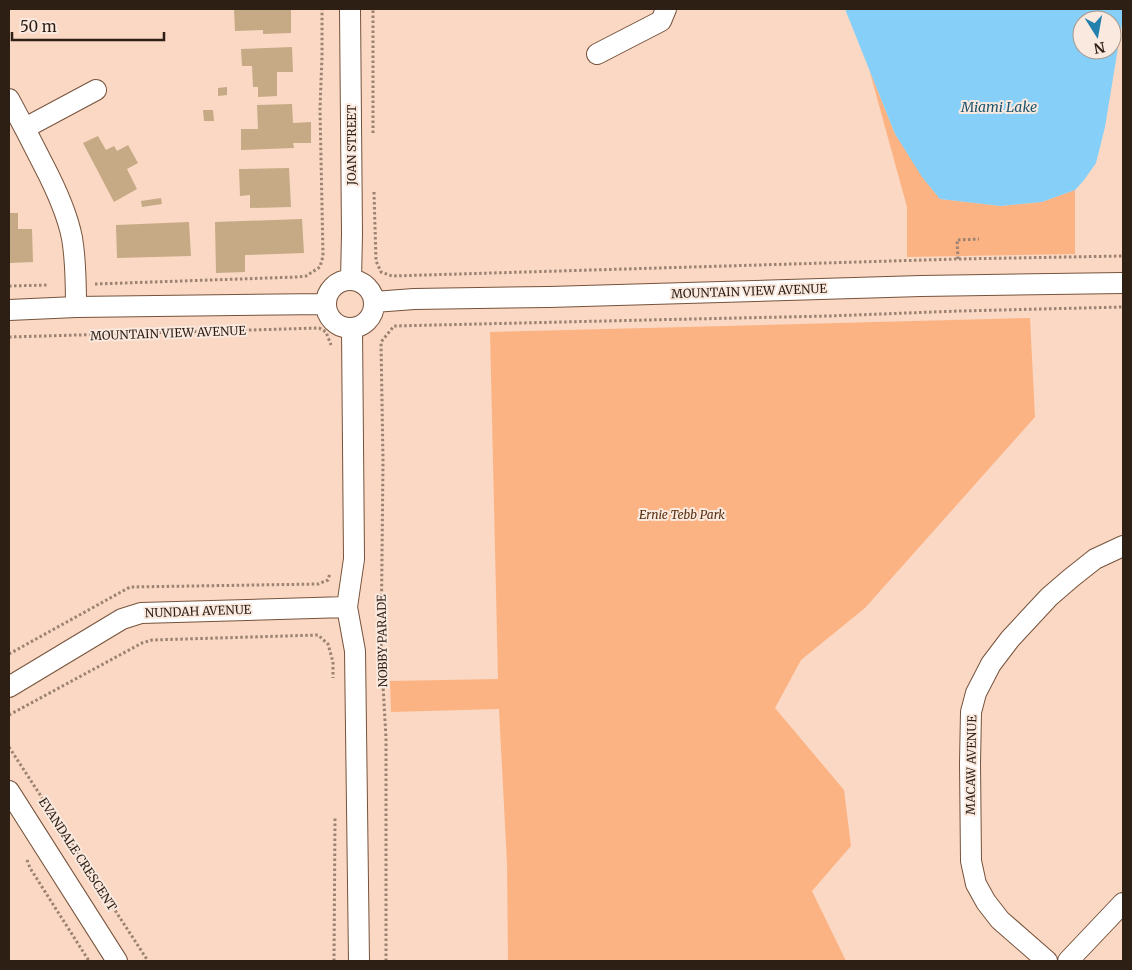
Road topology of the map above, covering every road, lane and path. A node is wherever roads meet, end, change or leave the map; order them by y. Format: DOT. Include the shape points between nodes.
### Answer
graph roads {
  1 [pos="322,9"];
  2 [pos="350,9"];
  3 [pos="373,9"];
  4 [pos="666,9"];
  5 [pos="597,54"];
  6 [pos="96,90"];
  7 [pos="9,100"];
  8 [pos="25,128"];
  9 [pos="373,142"];
  10 [pos="374,189"];
  11 [pos="979,239"];
  12 [pos="1123,256"];
  13 [pos="958,259"];
  14 [pos="351,280"];
  15 [pos="1123,283"];
  16 [pos="76,284"];
  17 [pos="49,285"];
  18 [pos="9,286"];
  19 [pos="374,302"];
  20 [pos="326,304"];
  21 [pos="76,307"];
  22 [pos="1123,307"];
  23 [pos="9,310"];
  24 [pos="394,326"];
  25 [pos="352,328"];
  26 [pos="326,332"];
  27 [pos="9,337"];
  28 [pos="1123,546"];
  29 [pos="347,607"];
  30 [pos="333,685"];
  31 [pos="9,687"];
  32 [pos="9,715"];
  33 [pos="9,747"];
  34 [pos="9,791"];
  35 [pos="335,814"];
  36 [pos="24,852"];
  37 [pos="1123,903"];
  38 [pos="89,961"];
  39 [pos="117,961"];
  40 [pos="148,961"];
  41 [pos="334,961"];
  42 [pos="359,961"];
  43 [pos="386,961"];
  44 [pos="1047,961"];
  45 [pos="1068,961"];
  1 -- 16 [label="path" via="323,256 320,267 306,276 297,277"];
  2 -- 14 [label="street, JOAN STREET"];
  3 -- 9 [label="path"];
  4 -- 5 [label="street" via="661,21"];
  6 -- 8 [label="street"];
  7 -- 8 [label="street"];
  8 -- 16 [label="street" via="64,212 72,238"];
  10 -- 13 [label="path, MOUNTAIN VIEW AVENUE" via="376,261 381,272 392,276"];
  11 -- 13 [label="path" via="957,240"];
  12 -- 13 [label="path, MOUNTAIN VIEW AVENUE"];
  14 -- 19 [label="street" via="364,284 373,295"];
  14 -- 20 [label="street" via="336,285"];
  15 -- 19 [label="street, MOUNTAIN VIEW AVENUE" via="930,285"];
  16 -- 21 [label="street"];
  17 -- 18 [label="path"];
  19 -- 25 [label="street" via="367,322"];
  20 -- 21 [label="street, MOUNTAIN VIEW AVENUE"];
  20 -- 25 [label="street" via="338,325"];
  21 -- 23 [label="street, MOUNTAIN VIEW AVENUE"];
  22 -- 24 [label="path, MOUNTAIN VIEW AVENUE"];
  24 -- 43 [label="path, NOBBY PARADE" via="380,342"];
  25 -- 29 [label="street" via="354,559"];
  26 -- 27 [label="path, MOUNTAIN VIEW AVENUE" via="319,328"];
  28 -- 44 [label="street, MACAW AVENUE" via="1095,559 1071,578 1010,639 991,664 976,693 971,712 971,861 976,884 1000,920"];
  29 -- 31 [label="street, NUNDAH AVENUE" via="141,613 122,619"];
  29 -- 42 [label="street" via="355,651"];
  30 -- 32 [label="path" via="333,662 328,644 318,635 152,640"];
  33 -- 40 [label="path, EVANDALE CRESCENT"];
  34 -- 39 [label="street, EVANDALE CRESCENT"];
  35 -- 41 [label="path"];
  36 -- 38 [label="path" via="30,868"];
  37 -- 45 [label="street"];
}
